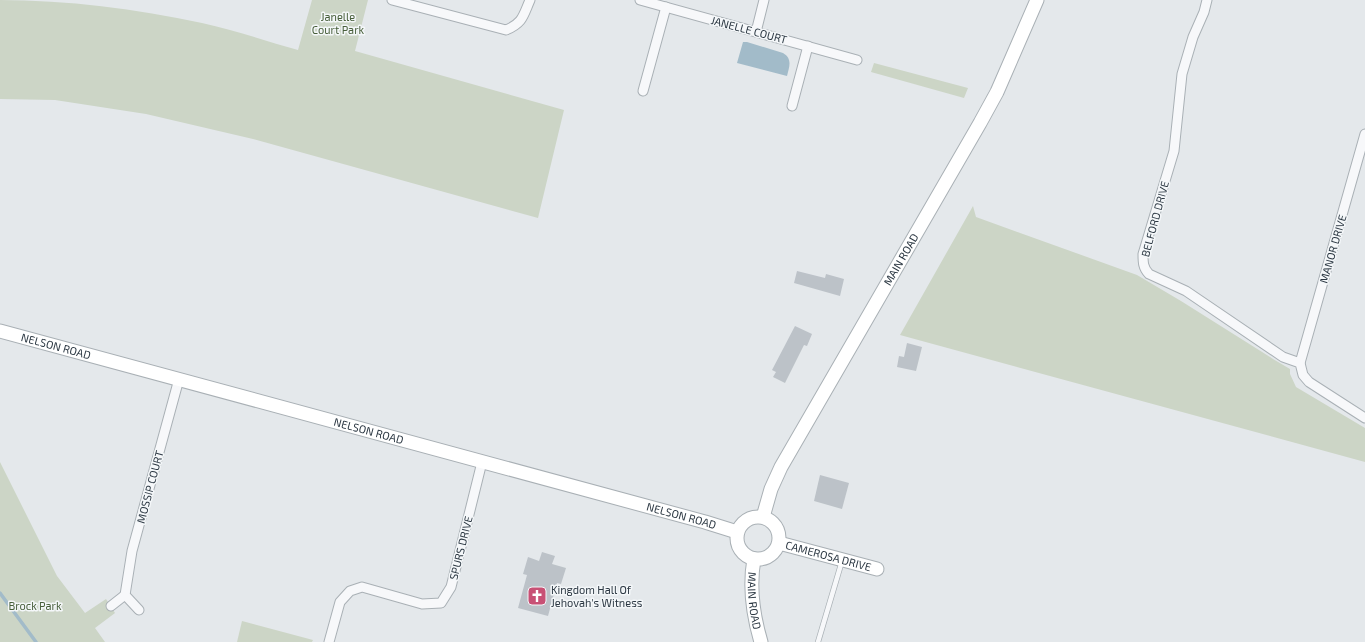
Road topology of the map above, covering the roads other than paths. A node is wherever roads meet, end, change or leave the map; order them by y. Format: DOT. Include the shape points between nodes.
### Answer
graph roads {
  1 [pos="392,0"];
  2 [pos="530,0"];
  3 [pos="640,0"];
  4 [pos="764,0"];
  5 [pos="1037,0"];
  6 [pos="1207,0"];
  7 [pos="666,7"];
  8 [pos="756,32"];
  9 [pos="808,46"];
  10 [pos="858,60"];
  11 [pos="643,91"];
  12 [pos="792,106"];
  13 [pos="1365,134"];
  14 [pos="0,331"];
  15 [pos="1300,363"];
  16 [pos="179,379"];
  17 [pos="1365,418"];
  18 [pos="482,462"];
  19 [pos="763,517"];
  20 [pos="737,532"];
  21 [pos="779,543"];
  22 [pos="754,559"];
  23 [pos="842,560"];
  24 [pos="877,569"];
  25 [pos="125,595"];
  26 [pos="111,606"];
  27 [pos="139,610"];
  28 [pos="329,642"];
  29 [pos="761,642"];
  30 [pos="818,642"];
  1 -- 2 [label="street" via="506,30 518,26"];
  3 -- 7 [label="street, JANELLE COURT"];
  4 -- 8 [label="street"];
  5 -- 19 [label="street, MAIN ROAD" via="997,92 781,467"];
  6 -- 15 [label="street, BELFORD DRIVE" via="1182,74 1174,151 1143,254 1143,263 1149,274 1186,291 1284,357"];
  7 -- 8 [label="street, JANELLE COURT"];
  7 -- 11 [label="street"];
  8 -- 9 [label="street, JANELLE COURT"];
  9 -- 10 [label="street, JANELLE COURT"];
  9 -- 12 [label="street"];
  13 -- 15 [label="street, MANOR DRIVE"];
  14 -- 16 [label="street, NELSON ROAD"];
  15 -- 17 [label="street" via="1303,375 1309,382"];
  16 -- 18 [label="street, NELSON ROAD"];
  16 -- 25 [label="street, MOSSIP COURT" via="132,551"];
  18 -- 20 [label="street, NELSON ROAD"];
  18 -- 28 [label="street, SPURS DRIVE" via="451,587 441,603 422,604 362,587 350,591 340,602"];
  19 -- 20 [label="street" via="750,518"];
  19 -- 21 [label="street" via="778,530"];
  20 -- 22 [label="street" via="738,546 747,557"];
  21 -- 22 [label="street" via="772,554"];
  21 -- 23 [label="street, CAMEROSA DRIVE"];
  22 -- 29 [label="street, MAIN ROAD" via="751,575 752,597"];
  23 -- 24 [label="street, CAMEROSA DRIVE"];
  23 -- 30 [label="lane"];
  25 -- 26 [label="street"];
  25 -- 27 [label="street"];
}
